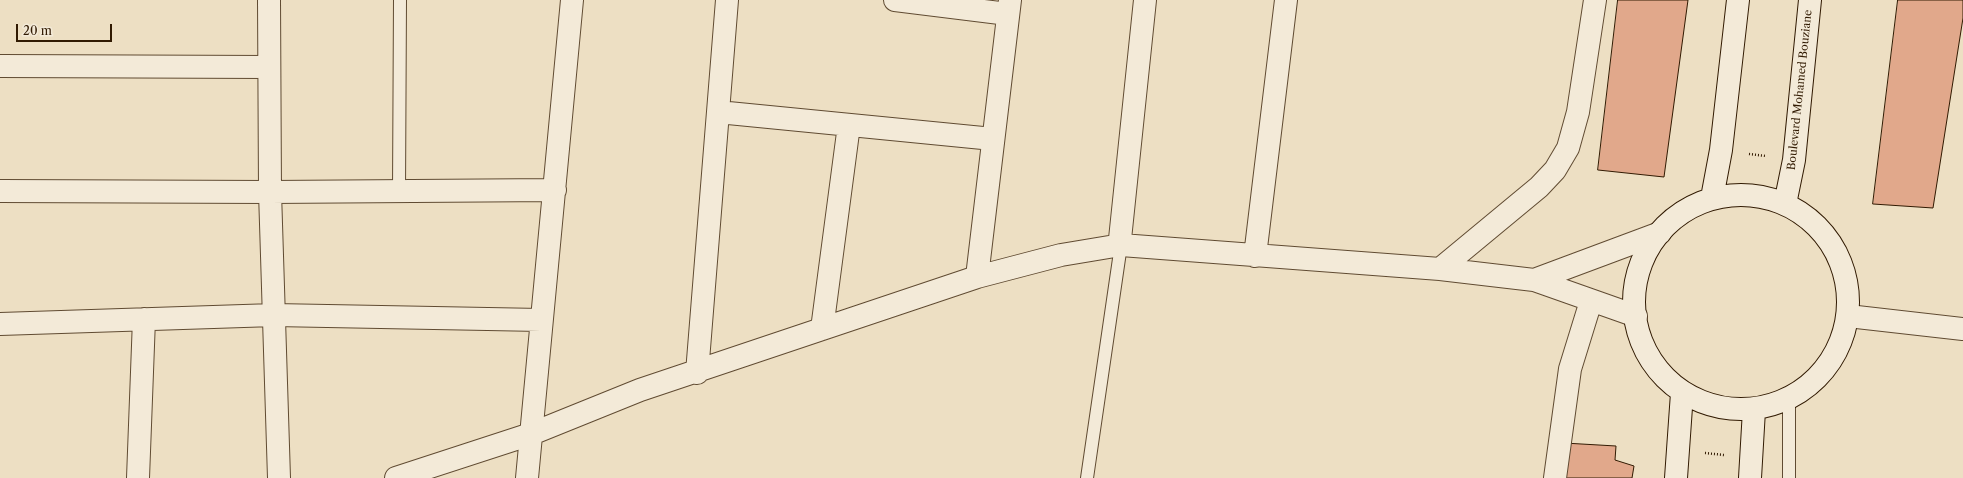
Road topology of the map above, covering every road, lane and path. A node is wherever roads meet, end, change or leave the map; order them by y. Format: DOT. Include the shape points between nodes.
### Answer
graph roads {
  1 [pos="269,0"];
  2 [pos="400,0"];
  3 [pos="572,0"];
  4 [pos="728,0"];
  5 [pos="895,0"];
  6 [pos="1145,0"];
  7 [pos="1286,0"];
  8 [pos="1595,0"];
  9 [pos="1738,0"];
  10 [pos="1810,0"];
  11 [pos="1009,7"];
  12 [pos="0,66"];
  13 [pos="270,67"];
  14 [pos="718,112"];
  15 [pos="849,125"];
  16 [pos="993,139"];
  17 [pos="1721,150"];
  18 [pos="1794,160"];
  19 [pos="555,190"];
  20 [pos="0,191"];
  21 [pos="399,191"];
  22 [pos="270,192"];
  23 [pos="1712,198"];
  24 [pos="1785,204"];
  25 [pos="1660,233"];
  26 [pos="1121,245"];
  27 [pos="1255,256"];
  28 [pos="1440,269"];
  29 [pos="977,277"];
  30 [pos="1534,280"];
  31 [pos="1591,300"];
  32 [pos="274,315"];
  33 [pos="1636,316"];
  34 [pos="1848,316"];
  35 [pos="144,319"];
  36 [pos="541,320"];
  37 [pos="0,324"];
  38 [pos="822,329"];
  39 [pos="1963,329"];
  40 [pos="697,372"];
  41 [pos="1682,393"];
  42 [pos="1789,399"];
  43 [pos="1754,410"];
  44 [pos="531,434"];
  45 [pos="1679,450"];
  46 [pos="1751,468"];
  47 [pos="138,478"];
  48 [pos="279,478"];
  49 [pos="396,478"];
  50 [pos="527,478"];
  51 [pos="1087,478"];
  52 [pos="1555,478"];
  53 [pos="1676,478"];
  54 [pos="1789,478"];
  1 -- 13 [label="street"];
  2 -- 21 [label="lane"];
  3 -- 19 [label="street"];
  4 -- 14 [label="street"];
  5 -- 11 [label="street"];
  6 -- 26 [label="street"];
  7 -- 27 [label="street"];
  8 -- 28 [label="street" via="1578,112 1568,148 1555,170 1538,187"];
  9 -- 17 [label="street"];
  10 -- 18 [label="street, Boulevard Mohamed Bouziane"];
  11 -- 16 [label="street"];
  12 -- 13 [label="street"];
  13 -- 22 [label="street"];
  14 -- 15 [label="street"];
  14 -- 40 [label="street"];
  15 -- 16 [label="street"];
  15 -- 38 [label="street"];
  16 -- 29 [label="street"];
  17 -- 18 [label="path"];
  17 -- 23 [label="street"];
  18 -- 24 [label="street, Boulevard Mohamed Bouziane"];
  19 -- 21 [label="street"];
  19 -- 36 [label="street"];
  20 -- 22 [label="street"];
  21 -- 22 [label="street"];
  22 -- 32 [label="street"];
  23 -- 24 [label="street" via="1749,195"];
  23 -- 25 [label="street" via="1679,214"];
  24 -- 34 [label="street" via="1816,225 1839,258 1848,294"];
  25 -- 30 [label="street"];
  25 -- 33 [label="street" via="1652,240 1637,275 1633,294"];
  26 -- 27 [label="street"];
  26 -- 29 [label="street" via="1061,255"];
  26 -- 51 [label="lane"];
  27 -- 28 [label="street"];
  28 -- 30 [label="street"];
  29 -- 38 [label="street"];
  30 -- 31 [label="street"];
  31 -- 33 [label="street"];
  31 -- 52 [label="street" via="1570,369"];
  32 -- 35 [label="street"];
  32 -- 36 [label="street"];
  32 -- 48 [label="street"];
  33 -- 41 [label="street" via="1637,331 1653,365"];
  34 -- 39 [label="street"];
  34 -- 42 [label="street" via="1844,332 1828,365"];
  35 -- 37 [label="street"];
  35 -- 47 [label="street"];
  36 -- 44 [label="street"];
  38 -- 40 [label="street"];
  40 -- 44 [label="street" via="640,390"];
  41 -- 43 [label="street" via="1716,408"];
  41 -- 45 [label="street"];
  42 -- 43 [label="street"];
  42 -- 54 [label="lane"];
  43 -- 46 [label="street"];
  44 -- 49 [label="street"];
  44 -- 50 [label="street"];
  45 -- 46 [label="path"];
  45 -- 53 [label="street"];
}
